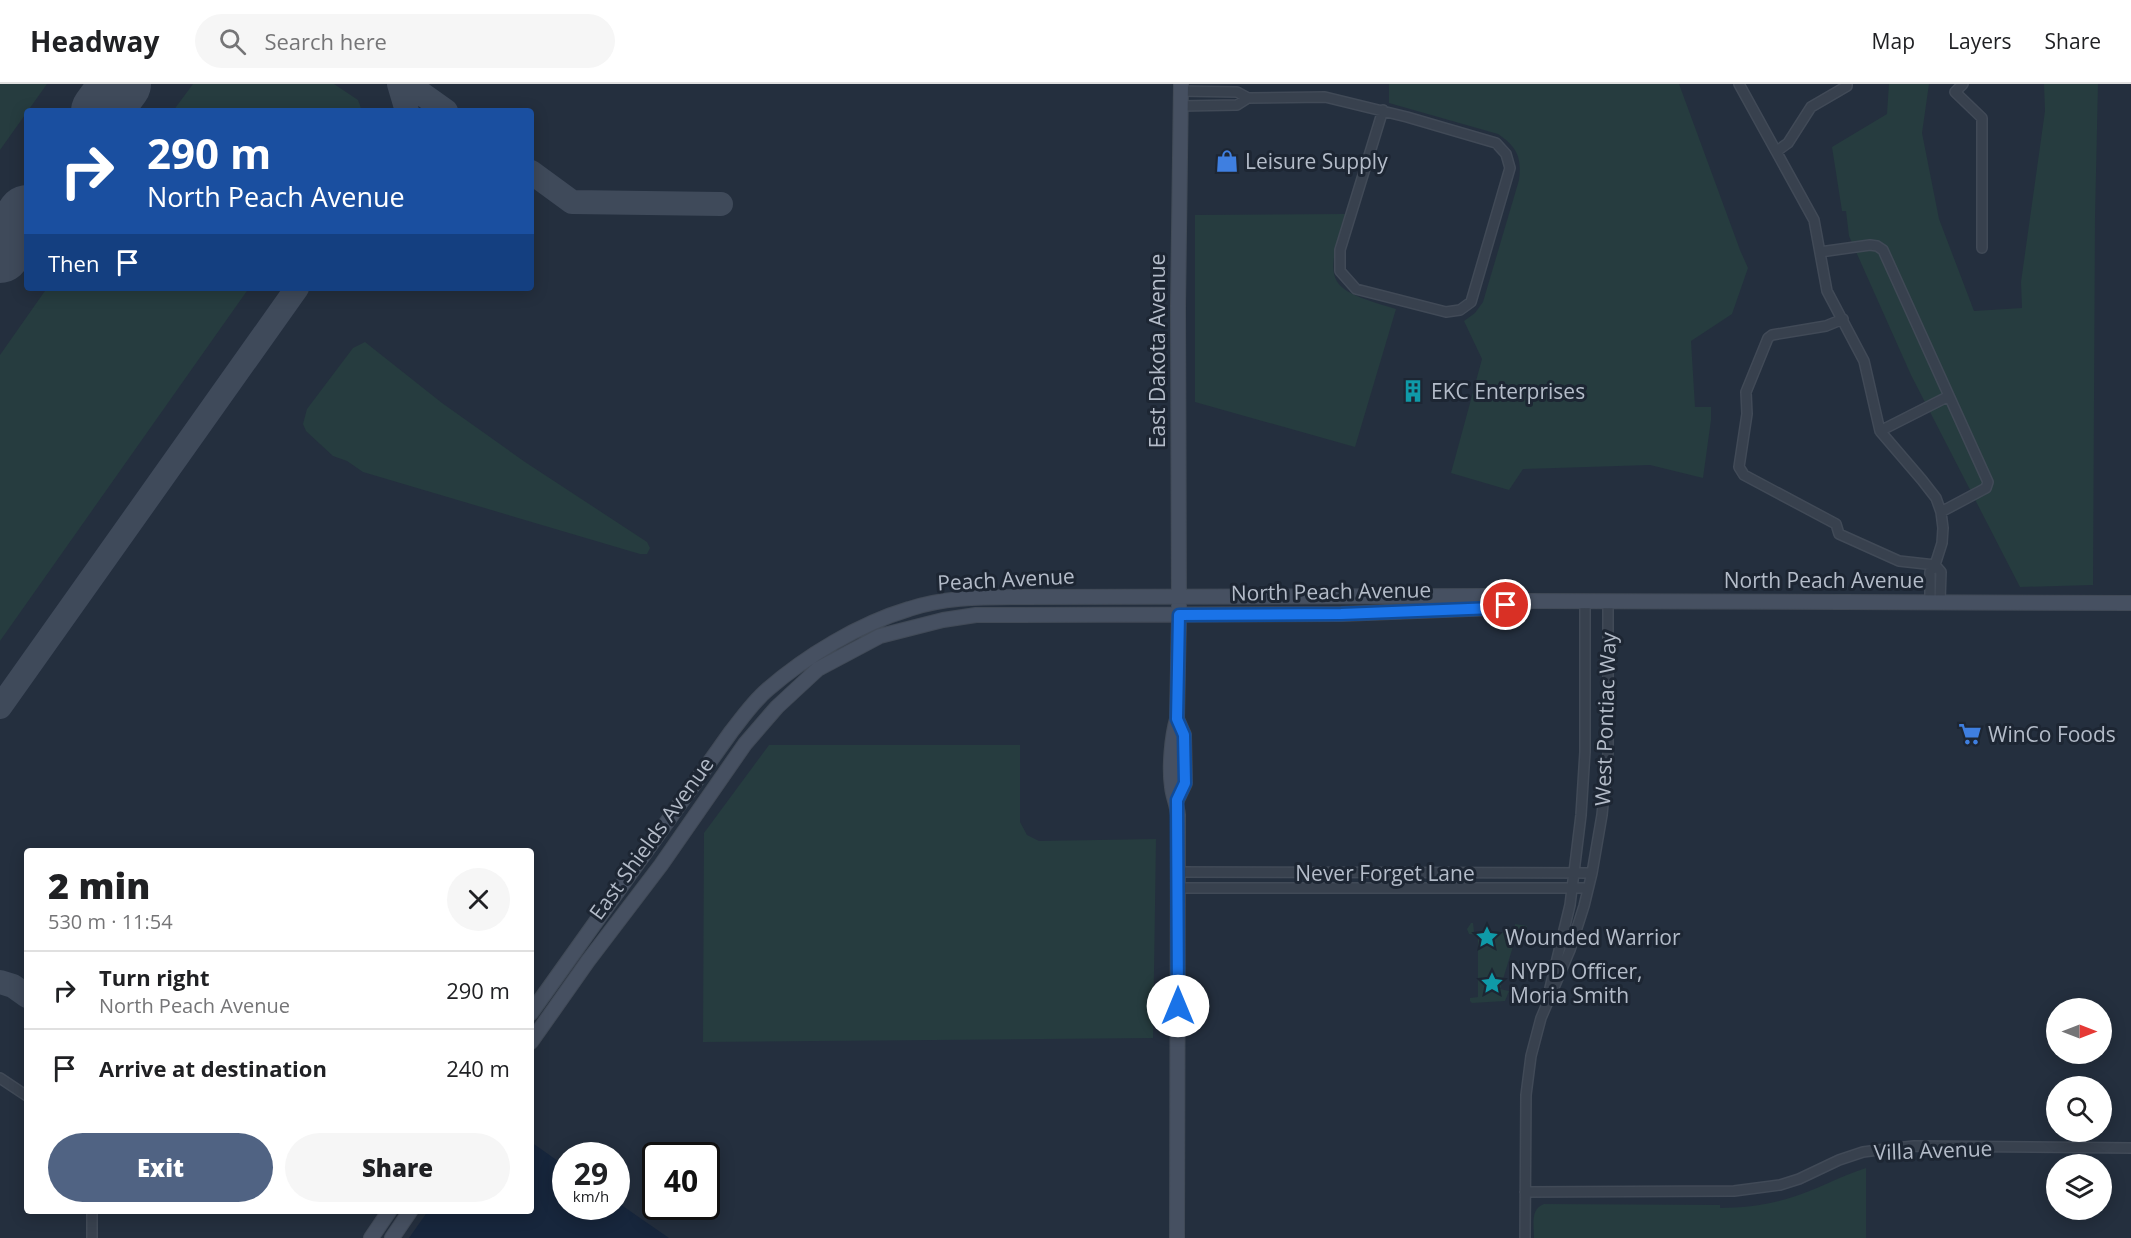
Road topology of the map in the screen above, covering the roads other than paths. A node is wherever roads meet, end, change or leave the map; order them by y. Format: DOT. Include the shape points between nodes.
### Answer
graph roads {
  1 [pos="1738,84"];
  2 [pos="1963,84"];
  3 [pos="1847,85"];
  4 [pos="1181,88"];
  5 [pos="1248,98"];
  6 [pos="1181,106"];
  7 [pos="1383,110"];
  8 [pos="1777,151"];
  9 [pos="1982,248"];
  10 [pos="1820,252"];
  11 [pos="1843,319"];
  12 [pos="1949,396"];
  13 [pos="1880,432"];
  14 [pos="1941,512"];
  15 [pos="1935,564"];
  16 [pos="1179,596"];
  17 [pos="1518,601"];
  18 [pos="1585,601"];
  19 [pos="1608,601"];
  20 [pos="1935,602"];
  21 [pos="2131,603"];
  22 [pos="1179,615"];
  23 [pos="811,656"];
  24 [pos="708,765"];
  25 [pos="724,775"];
  26 [pos="1178,872"];
  27 [pos="1574,873"];
  28 [pos="1592,873"];
  29 [pos="1178,888"];
  30 [pos="1588,888"];
  31 [pos="1572,889"];
  32 [pos="1545,1008"];
  33 [pos="534,1009"];
  34 [pos="534,1038"];
  35 [pos="0,1078"];
  36 [pos="24,1093"];
  37 [pos="2131,1148"];
  38 [pos="1525,1192"];
  39 [pos="92,1214"];
  40 [pos="387,1214"];
  41 [pos="408,1214"];
  42 [pos="92,1238"];
  43 [pos="371,1238"];
  44 [pos="392,1238"];
  45 [pos="1177,1238"];
  46 [pos="1525,1238"];
  1 -- 8 [label="street"];
  2 -- 9 [label="street" via="1955,92 1982,118"];
  3 -- 8 [label="street" via="1811,107 1788,143"];
  4 -- 5 [label="street, East Dakota Avenue" via="1237,92"];
  4 -- 6 [label="main road, East Dakota Avenue"];
  5 -- 6 [label="street, East Dakota Avenue" via="1237,105"];
  5 -- 7 [label="street, East Dakota Avenue" via="1325,97"];
  6 -- 16 [label="main road, East Dakota Avenue"];
  7 -- 7 [label="street, East Dakota Avenue" via="1496,143 1506,154 1510,168 1472,302 1460,310 1446,312 1356,289 1340,271 1341,250"];
  8 -- 10 [label="street" via="1814,220"];
  10 -- 11 [label="street" via="1827,291"];
  10 -- 12 [label="street" via="1870,245 1883,250"];
  11 -- 13 [label="street" via="1864,361"];
  11 -- 15 [label="street" via="1768,338 1746,392 1747,414 1739,466 1744,475 1836,524 1839,534 1899,561"];
  12 -- 13 [label="street"];
  12 -- 14 [label="street" via="1988,482 1986,488"];
  13 -- 14 [label="street" via="1936,498"];
  14 -- 15 [label="street" via="1942,543"];
  15 -- 20 [label="street" via="1941,572"];
  16 -- 17 [label="main road, North Peach Avenue" via="1496,596"];
  16 -- 22 [label="main road, East Dakota Avenue"];
  16 -- 23 [label="main road, Peach Avenue" via="947,600 910,608 874,622"];
  17 -- 18 [label="main road, North Peach Avenue"];
  17 -- 22 [label="main road, North Peach Avenue" via="1494,608"];
  18 -- 19 [label="main road, North Peach Avenue"];
  18 -- 27 [label="street, West Pontiac Way" via="1585,752"];
  19 -- 20 [label="main road, North Peach Avenue"];
  19 -- 28 [label="street, West Pontiac Way" via="1607,780"];
  20 -- 21 [label="main road, North Peach Avenue"];
  22 -- 25 [label="main road, East Shields Avenue" via="976,615 880,636 818,669 777,707"];
  22 -- 26 [label="main road, East Dakota Avenue" via="1177,719 1184,735 1185,783 1177,800"];
  23 -- 24 [label="main road, East Shields Avenue" via="765,692"];
  24 -- 25 [label="main road"];
  24 -- 33 [label="main road, East Shields Avenue"];
  25 -- 34 [label="main road, East Shields Avenue"];
  26 -- 27 [label="street, Never Forget Lane"];
  26 -- 29 [label="main road, East Dakota Avenue"];
  27 -- 28 [label="street, Never Forget Lane"];
  27 -- 31 [label="street, West Pontiac Way"];
  28 -- 30 [label="street, West Pontiac Way"];
  29 -- 31 [label="street, Never Forget Lane"];
  29 -- 45 [label="main road, East Dakota Avenue"];
  30 -- 31 [label="street, Never Forget Lane"];
  30 -- 32 [label="street, West Pontiac Way" via="1570,950"];
  31 -- 32 [label="street, West Pontiac Way"];
  32 -- 38 [label="street, West Pontiac Way" via="1528,1074"];
  35 -- 36 [label="street"];
  37 -- 38 [label="street, Villa Avenue" via="1914,1146 1863,1152 1799,1179 1761,1189"];
  38 -- 46 [label="street, West Pontiac Way"];
  39 -- 42 [label="street"];
  40 -- 43 [label="main road"];
  41 -- 44 [label="main road"];
}
